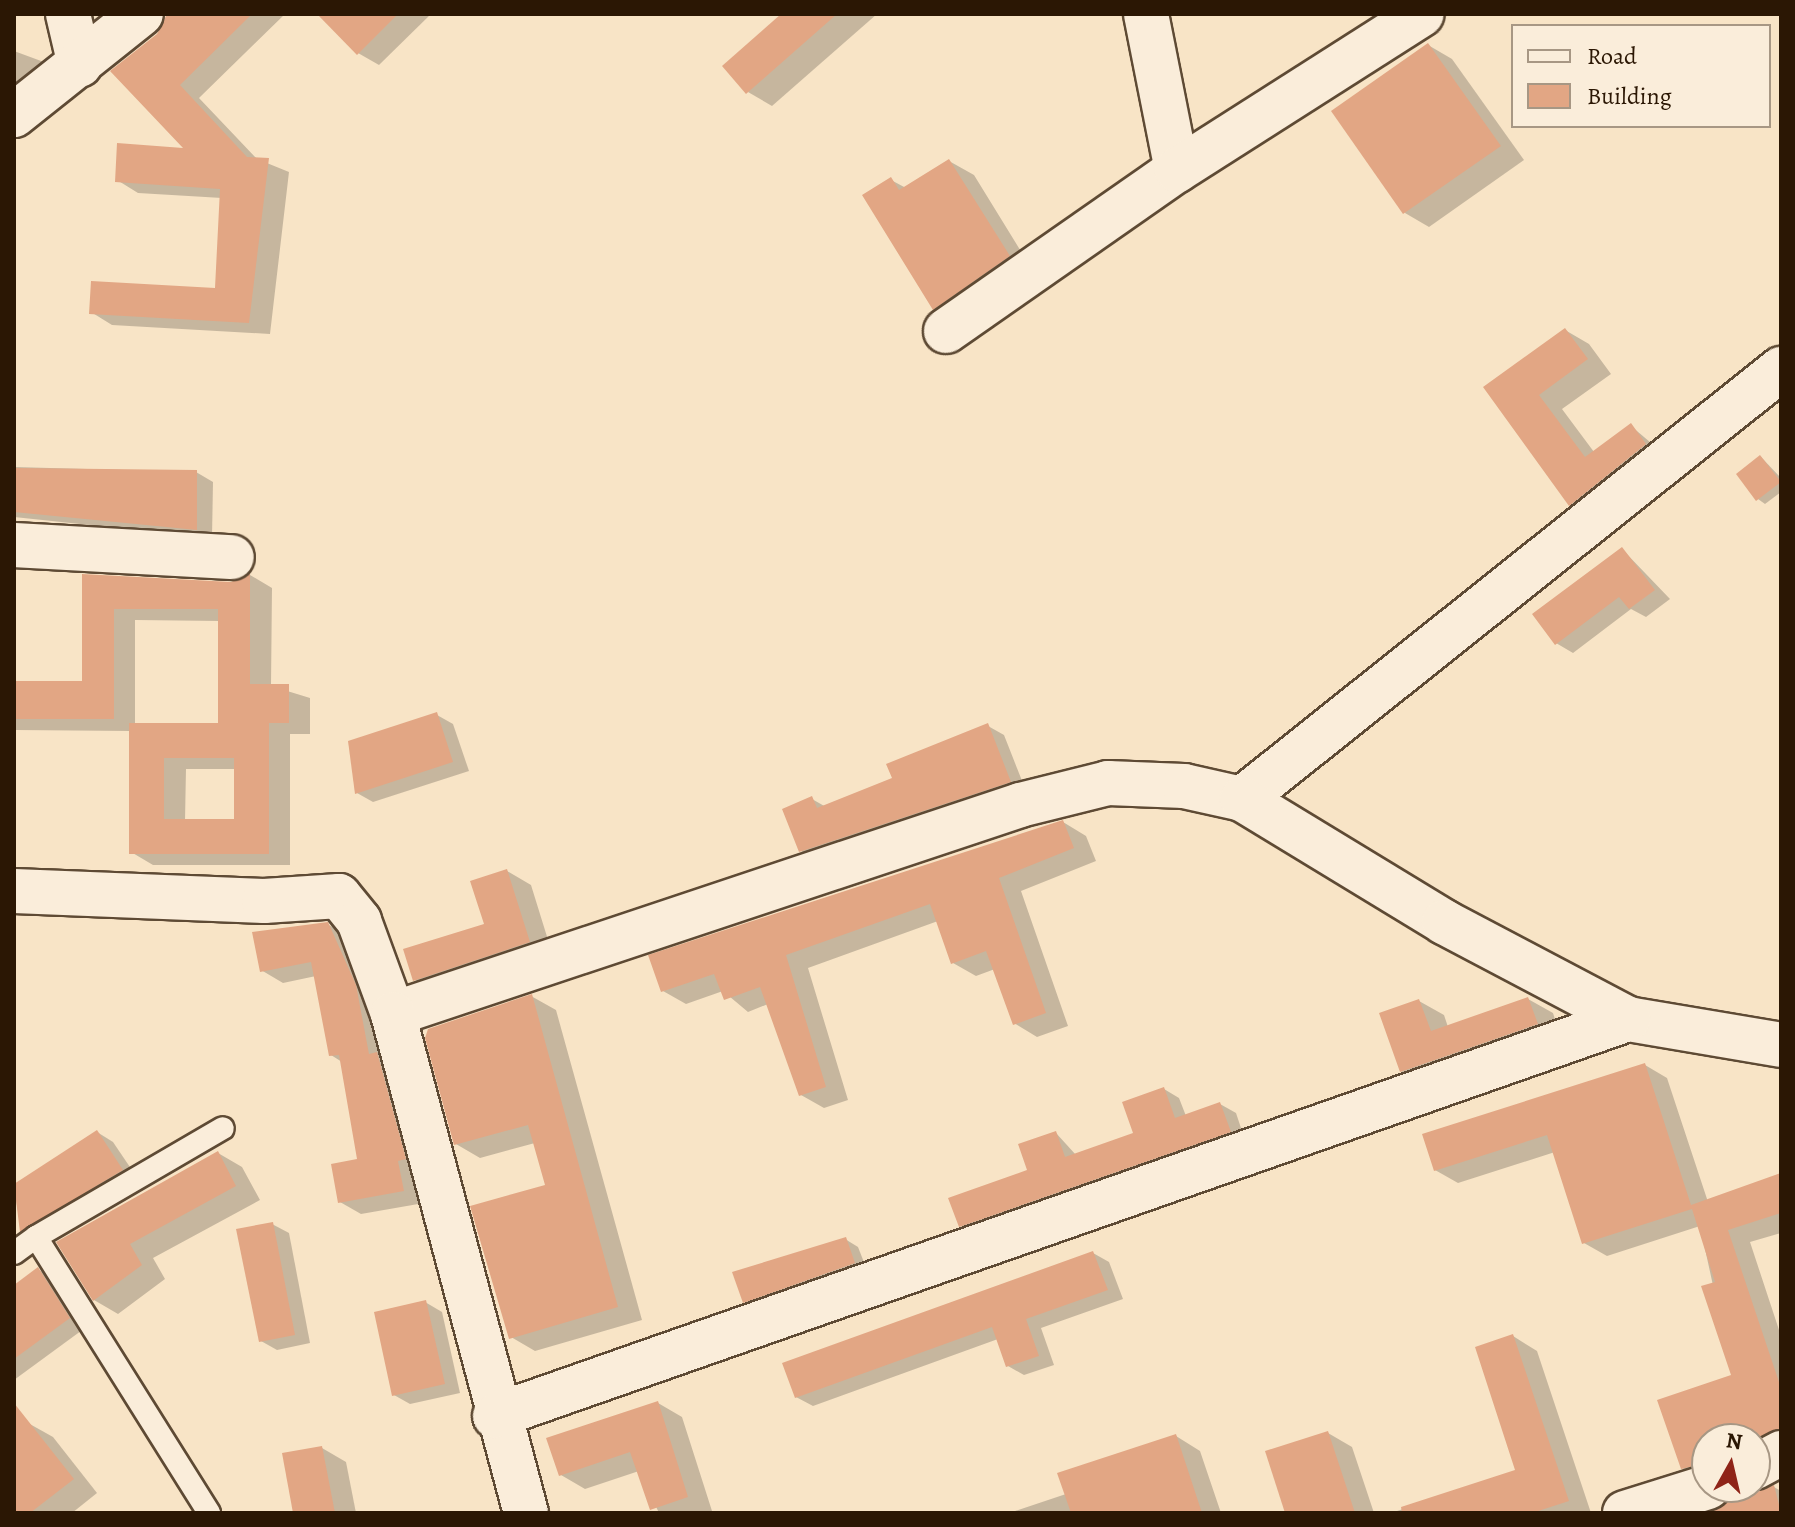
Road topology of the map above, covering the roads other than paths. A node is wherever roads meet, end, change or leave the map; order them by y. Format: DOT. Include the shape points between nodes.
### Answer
graph roads {
  1 [pos="68,14"];
  2 [pos="141,14"];
  3 [pos="1146,14"];
  4 [pos="1422,14"];
  5 [pos="80,65"];
  6 [pos="14,115"];
  7 [pos="1177,170"];
  8 [pos="946,331"];
  9 [pos="1781,369"];
  10 [pos="14,545"];
  11 [pos="232,557"];
  12 [pos="1242,799"];
  13 [pos="14,891"];
  14 [pos="393,1014"];
  15 [pos="1628,1019"];
  16 [pos="1781,1045"];
  17 [pos="223,1128"];
  18 [pos="36,1237"];
  19 [pos="14,1253"];
  20 [pos="495,1416"];
  21 [pos="1691,1492"];
  22 [pos="209,1513"];
  23 [pos="526,1513"];
  24 [pos="1625,1513"];
  1 -- 5 [label="street"];
  2 -- 5 [label="street"];
  3 -- 7 [label="street"];
  4 -- 7 [label="street"];
  5 -- 6 [label="street"];
  7 -- 8 [label="street"];
  9 -- 12 [label="street"];
  10 -- 11 [label="street"];
  12 -- 14 [label="street" via="1184,786 1108,783 1020,805"];
  12 -- 15 [label="street" via="1444,922"];
  13 -- 14 [label="street" via="264,901 339,896 359,921"];
  14 -- 20 [label="street"];
  15 -- 16 [label="street"];
  15 -- 20 [label="street"];
  17 -- 18 [label="lane"];
  18 -- 19 [label="lane"];
  18 -- 22 [label="lane"];
  20 -- 23 [label="street"];
  21 -- 24 [label="street"];
}
